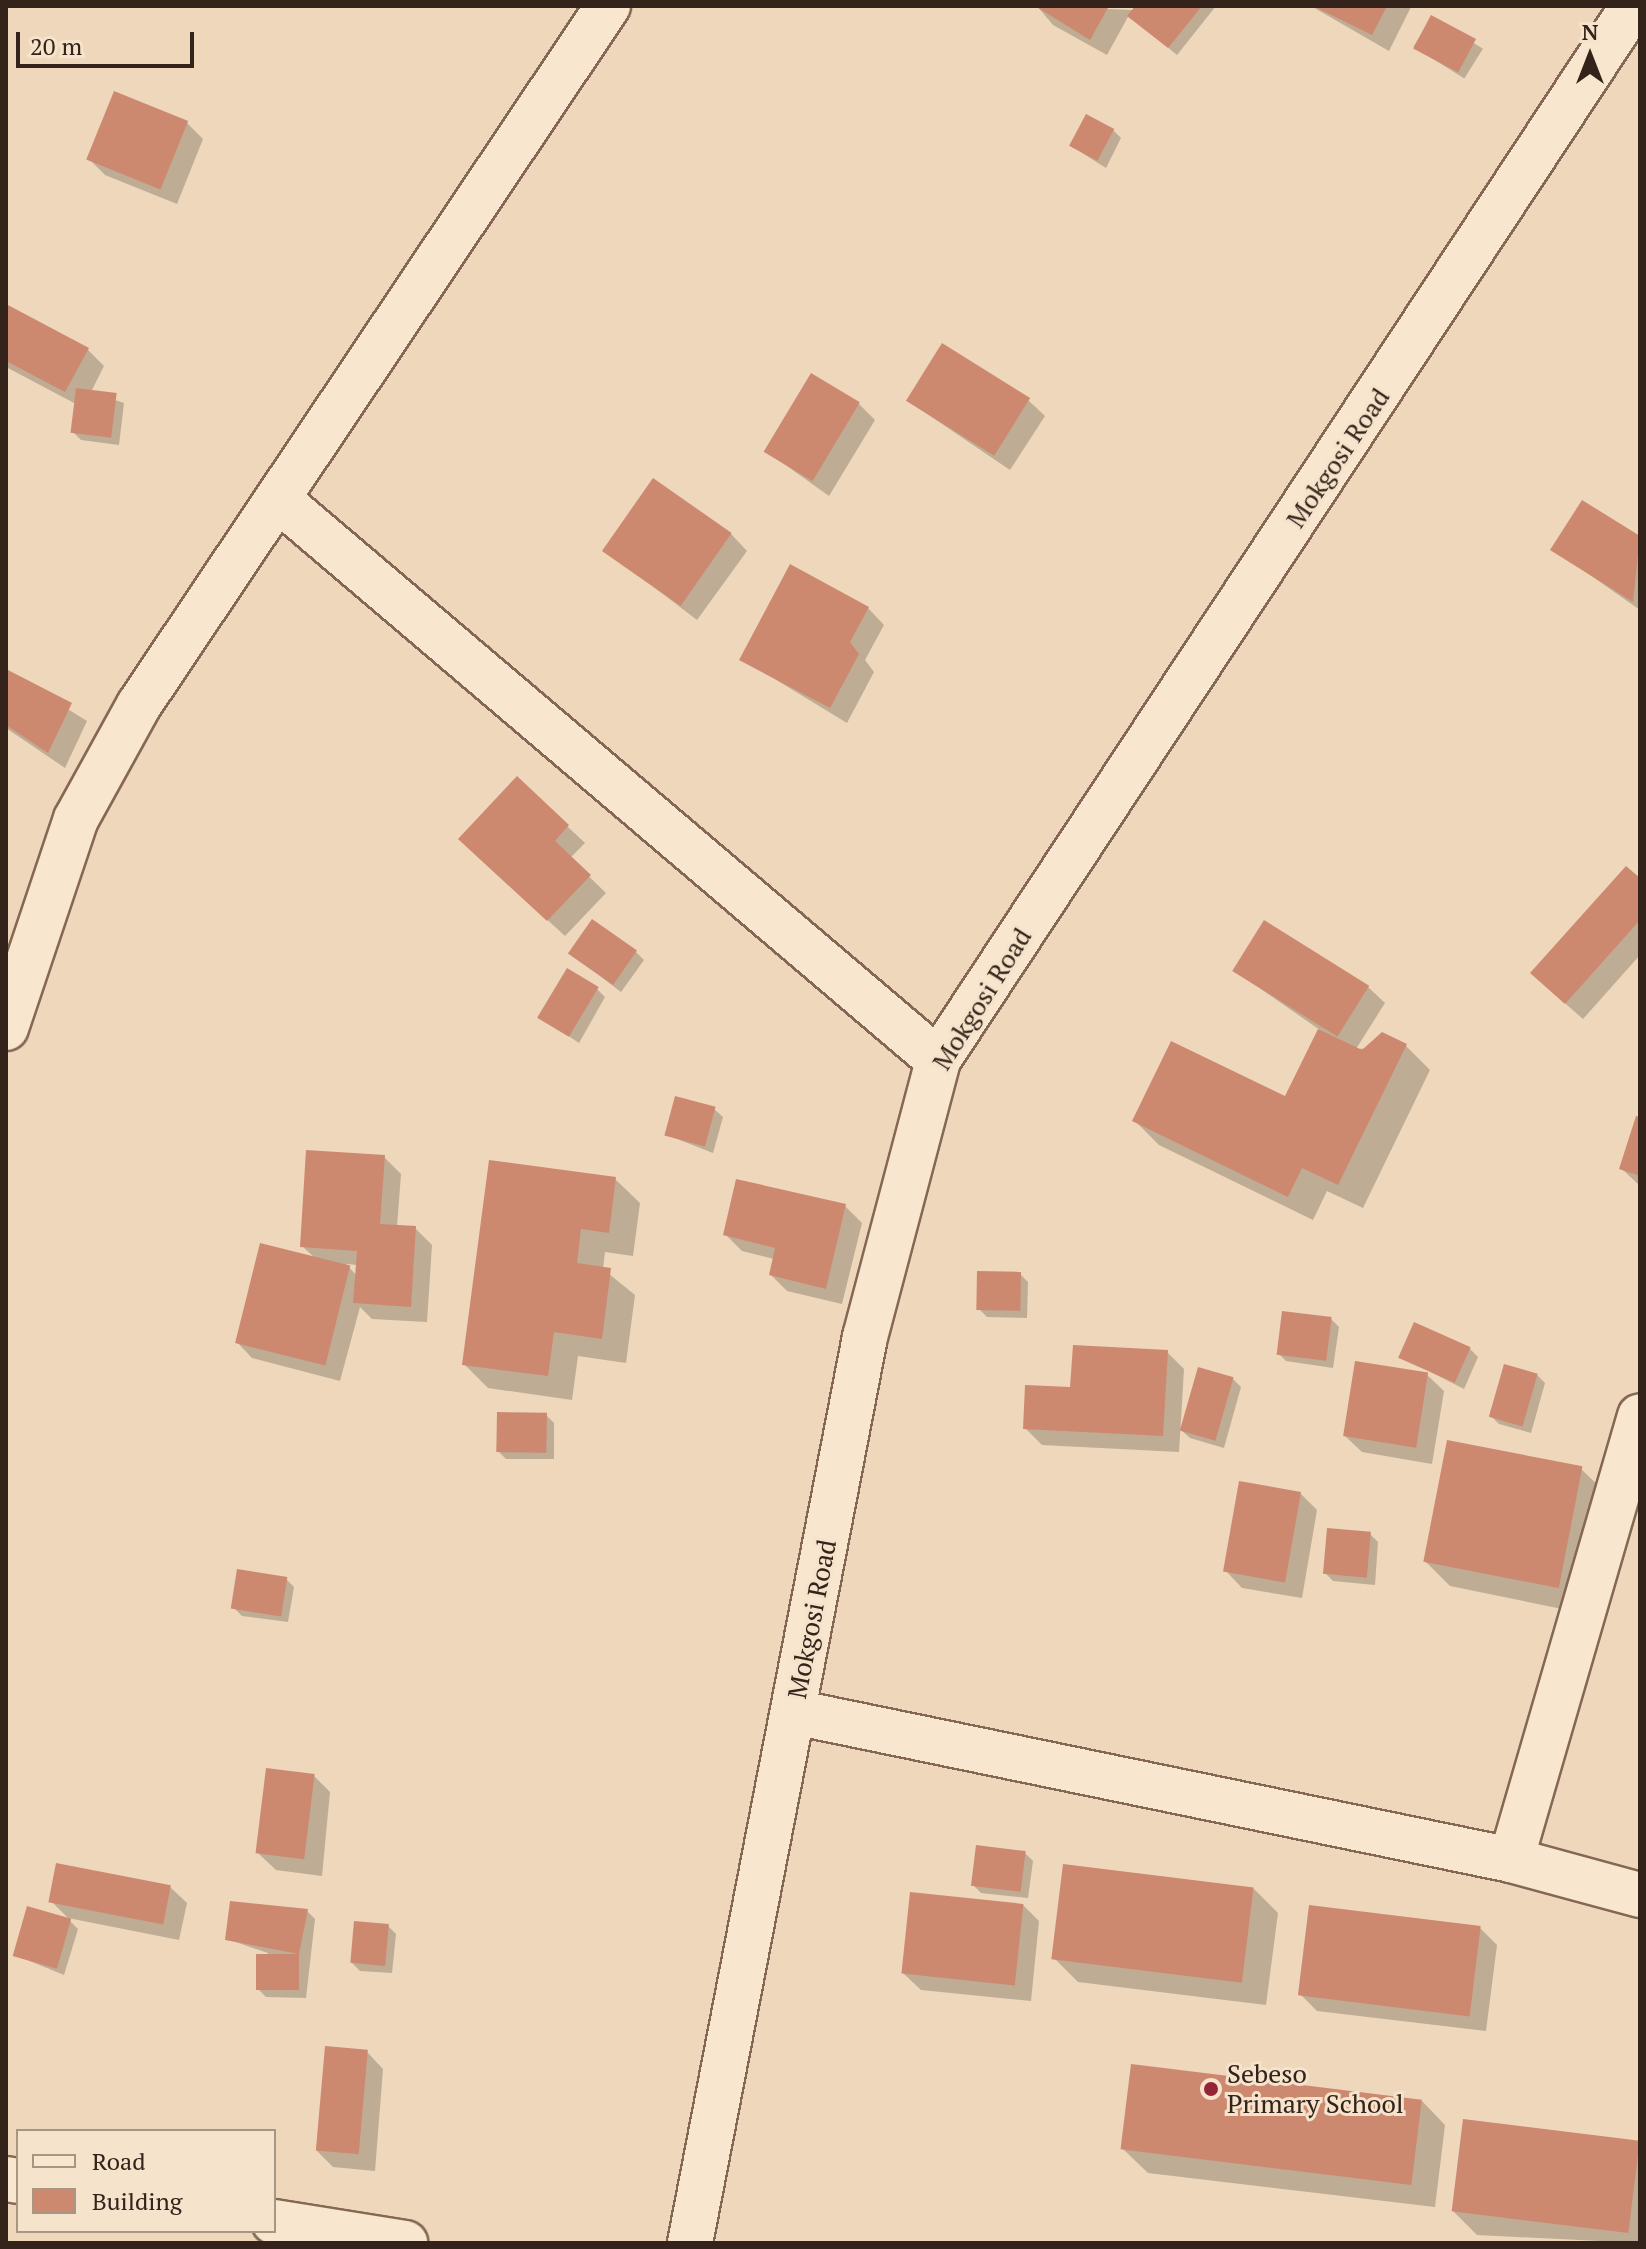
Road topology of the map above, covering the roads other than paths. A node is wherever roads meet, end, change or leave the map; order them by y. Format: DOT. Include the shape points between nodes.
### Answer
graph roads {
  1 [pos="608,6"];
  2 [pos="1633,6"];
  3 [pos="279,500"];
  4 [pos="6,1028"];
  5 [pos="938,1060"];
  6 [pos="1640,1416"];
  7 [pos="794,1712"];
  8 [pos="1511,1860"];
  9 [pos="1640,1895"];
  10 [pos="276,2222"];
  11 [pos="405,2243"];
  12 [pos="690,2243"];
  1 -- 3 [label="street"];
  2 -- 5 [label="street, Mokgosi Road"];
  3 -- 4 [label="street" via="139,705 76,819"];
  3 -- 5 [label="street"];
  5 -- 7 [label="street, Mokgosi Road" via="865,1337"];
  6 -- 8 [label="street"];
  7 -- 8 [label="street"];
  7 -- 12 [label="street, Mokgosi Road"];
  8 -- 9 [label="street"];
  10 -- 11 [label="street"];
}
